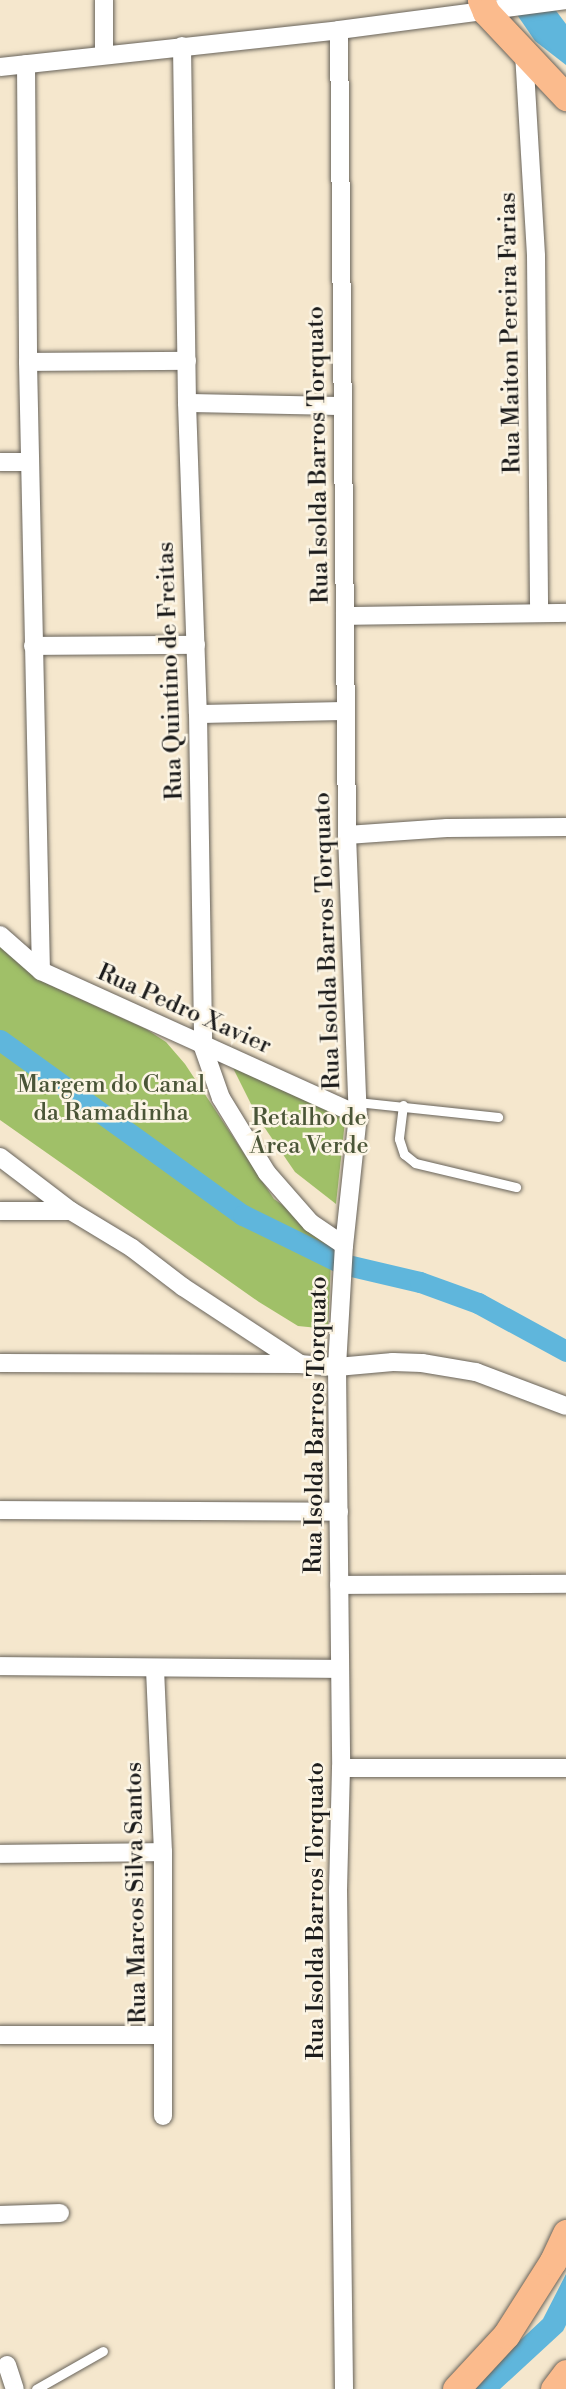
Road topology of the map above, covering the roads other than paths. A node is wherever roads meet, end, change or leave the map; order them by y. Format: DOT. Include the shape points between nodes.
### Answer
graph roads {
  1 [pos="104,0"];
  2 [pos="561,0"];
  3 [pos="566,0"];
  4 [pos="491,7"];
  5 [pos="339,30"];
  6 [pos="182,46"];
  7 [pos="524,53"];
  8 [pos="104,54"];
  9 [pos="26,64"];
  10 [pos="0,67"];
  11 [pos="566,97"];
  12 [pos="186,361"];
  13 [pos="28,362"];
  14 [pos="187,403"];
  15 [pos="342,406"];
  16 [pos="0,462"];
  17 [pos="29,462"];
  18 [pos="539,613"];
  19 [pos="566,613"];
  20 [pos="345,616"];
  21 [pos="196,645"];
  22 [pos="33,646"];
  23 [pos="346,711"];
  24 [pos="198,714"];
  25 [pos="566,828"];
  26 [pos="347,835"];
  27 [pos="0,935"];
  28 [pos="41,971"];
  29 [pos="203,1047"];
  30 [pos="403,1106"];
  31 [pos="358,1108"];
  32 [pos="498,1117"];
  33 [pos="0,1157"];
  34 [pos="516,1187"];
  35 [pos="0,1211"];
  36 [pos="71,1211"];
  37 [pos="344,1245"];
  38 [pos="0,1363"];
  39 [pos="300,1364"];
  40 [pos="337,1367"];
  41 [pos="566,1406"];
  42 [pos="0,1510"];
  43 [pos="339,1512"];
  44 [pos="566,1584"];
  45 [pos="339,1585"];
  46 [pos="0,1666"];
  47 [pos="155,1670"];
  48 [pos="340,1670"];
  49 [pos="341,1768"];
  50 [pos="566,1768"];
  51 [pos="163,1852"];
  52 [pos="0,1854"];
  53 [pos="162,2035"];
  54 [pos="0,2036"];
  55 [pos="163,2116"];
  56 [pos="60,2213"];
  57 [pos="0,2215"];
  58 [pos="566,2233"];
  59 [pos="103,2351"];
  60 [pos="7,2365"];
  61 [pos="566,2373"];
  62 [pos="15,2389"];
  63 [pos="36,2389"];
  64 [pos="344,2389"];
  65 [pos="456,2389"];
  66 [pos="554,2389"];
  1 -- 8 [label="street"];
  2 -- 3 [label="street"];
  2 -- 4 [label="street"];
  4 -- 5 [label="street"];
  4 -- 7 [label="main road"];
  5 -- 6 [label="street"];
  5 -- 15 [label="street, Rua Isolda Barros Torquato"];
  6 -- 8 [label="street"];
  6 -- 12 [label="street, Rua Quintino de Freitas"];
  7 -- 11 [label="main road"];
  7 -- 18 [label="street, Rua Maiton Pereira Farias" via="536,256"];
  8 -- 9 [label="street"];
  9 -- 10 [label="street"];
  9 -- 13 [label="street"];
  12 -- 13 [label="street"];
  12 -- 14 [label="street, Rua Quintino de Freitas"];
  13 -- 17 [label="street"];
  14 -- 15 [label="street"];
  14 -- 21 [label="street, Rua Quintino de Freitas"];
  15 -- 20 [label="street, Rua Isolda Barros Torquato"];
  16 -- 17 [label="street"];
  17 -- 22 [label="street"];
  18 -- 19 [label="street"];
  18 -- 20 [label="street"];
  20 -- 23 [label="street, Rua Isolda Barros Torquato"];
  21 -- 22 [label="street"];
  21 -- 24 [label="street, Rua Quintino de Freitas"];
  22 -- 28 [label="street"];
  23 -- 24 [label="street"];
  23 -- 26 [label="street, Rua Isolda Barros Torquato"];
  24 -- 29 [label="street, Rua Quintino de Freitas"];
  25 -- 26 [label="street" via="447,828"];
  26 -- 31 [label="street, Rua Isolda Barros Torquato"];
  27 -- 28 [label="street, Rua Pedro Xavier"];
  28 -- 29 [label="street, Rua Pedro Xavier"];
  29 -- 31 [label="street, Rua Pedro Xavier"];
  29 -- 37 [label="street, Rua Quintino de Freitas" via="221,1098 267,1173 311,1223"];
  30 -- 31 [label="lane"];
  30 -- 32 [label="lane"];
  30 -- 34 [label="lane" via="399,1139 404,1154 415,1163"];
  31 -- 37 [label="street, Rua Isolda Barros Torquato"];
  33 -- 36 [label="street"];
  35 -- 36 [label="street"];
  36 -- 39 [label="street" via="132,1248 183,1287"];
  37 -- 40 [label="street, Rua Isolda Barros Torquato"];
  38 -- 39 [label="street"];
  39 -- 40 [label="street"];
  40 -- 41 [label="street" via="393,1362 458,1367"];
  40 -- 43 [label="street, Rua Isolda Barros Torquato"];
  42 -- 43 [label="street"];
  43 -- 45 [label="street, Rua Isolda Barros Torquato"];
  44 -- 45 [label="street"];
  45 -- 48 [label="street, Rua Isolda Barros Torquato"];
  46 -- 47 [label="street"];
  47 -- 48 [label="street"];
  47 -- 51 [label="street, Rua Marcos Silva Santos"];
  48 -- 49 [label="street, Rua Isolda Barros Torquato"];
  49 -- 50 [label="street"];
  49 -- 64 [label="street, Rua Isolda Barros Torquato" via="338,1889"];
  51 -- 52 [label="street"];
  51 -- 53 [label="street, Rua Marcos Silva Santos"];
  53 -- 54 [label="street"];
  53 -- 55 [label="street, Rua Marcos Silva Santos"];
  56 -- 57 [label="street"];
  58 -- 65 [label="main road" via="506,2335"];
  59 -- 63 [label="lane"];
  60 -- 62 [label="street"];
  61 -- 66 [label="main road"];
}
